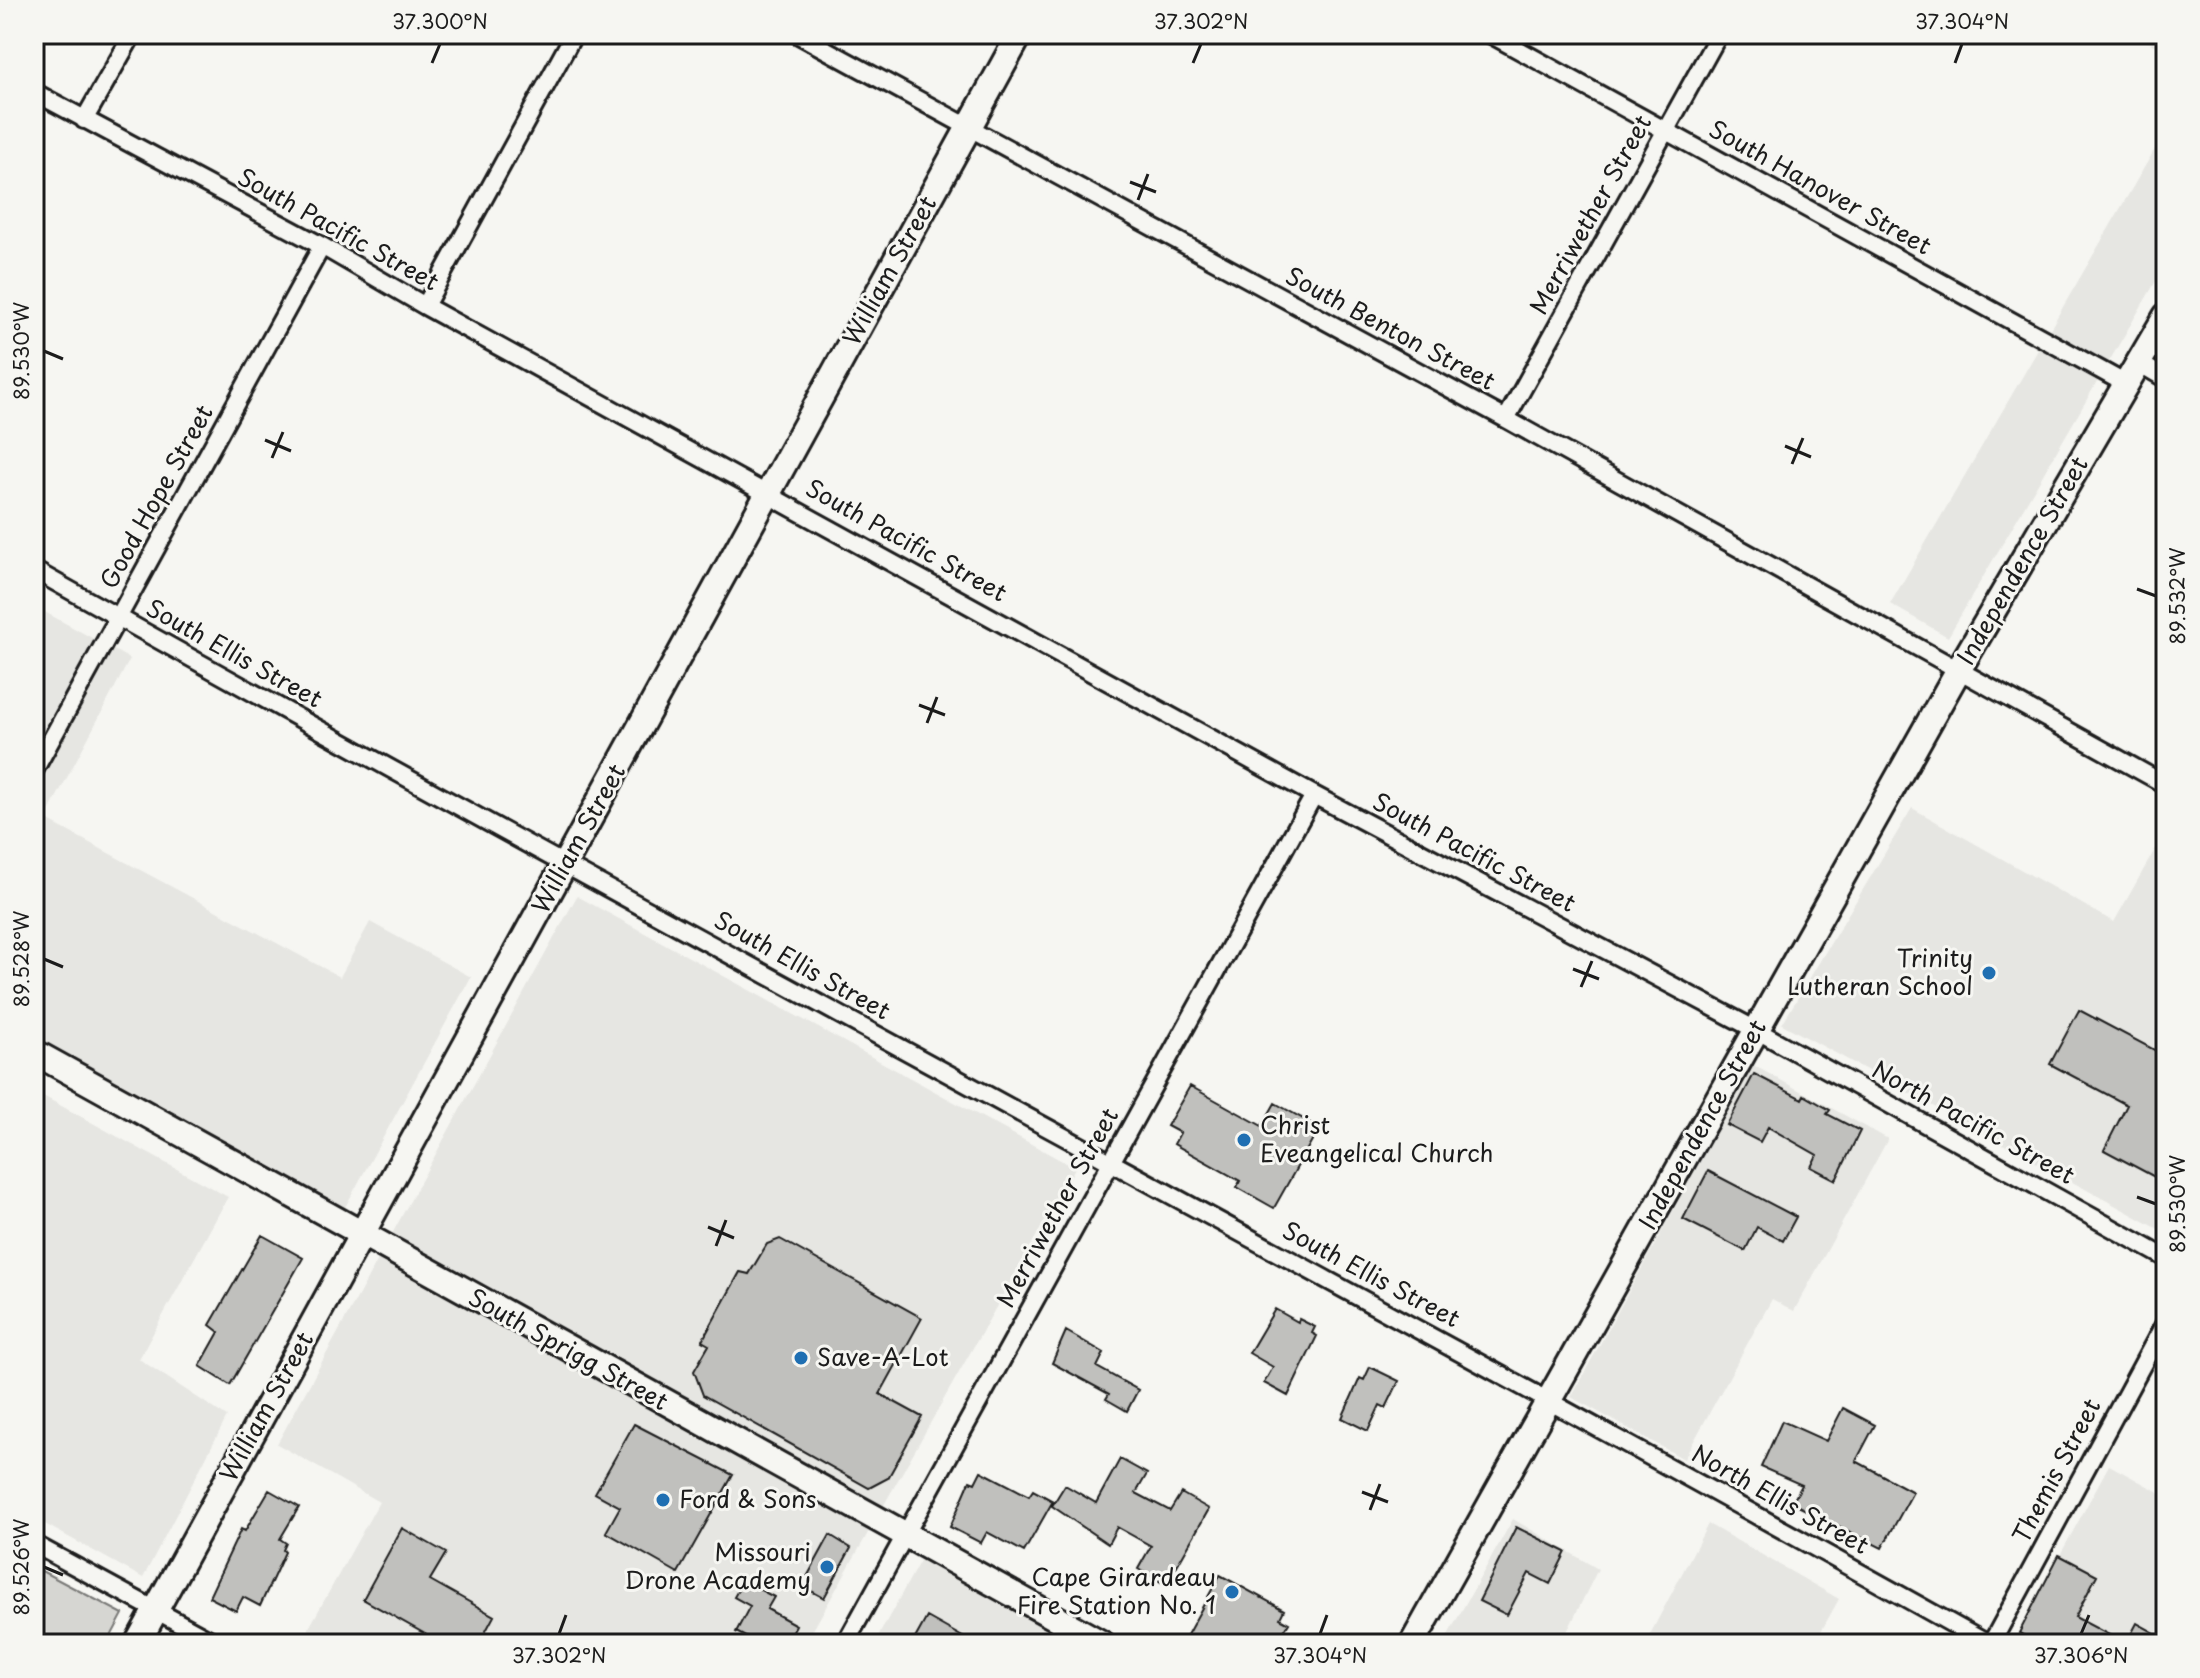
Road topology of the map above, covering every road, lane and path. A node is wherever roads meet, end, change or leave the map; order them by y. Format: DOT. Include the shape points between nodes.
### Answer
graph roads {
  1 [pos="133,34"];
  2 [pos="574,34"];
  3 [pos="797,34"];
  4 [pos="1020,34"];
  5 [pos="1490,34"];
  6 [pos="1719,34"];
  7 [pos="34,92"];
  8 [pos="84,120"];
  9 [pos="968,128"];
  10 [pos="1665,130"];
  11 [pos="322,246"];
  12 [pos="425,306"];
  13 [pos="2166,316"];
  14 [pos="2132,374"];
  15 [pos="2166,379"];
  16 [pos="1506,419"];
  17 [pos="769,492"];
  18 [pos="34,570"];
  19 [pos="118,618"];
  20 [pos="1959,669"];
  21 [pos="34,771"];
  22 [pos="2166,785"];
  23 [pos="1314,795"];
  24 [pos="565,864"];
  25 [pos="1756,1030"];
  26 [pos="34,1052"];
  27 [pos="1111,1161"];
  28 [pos="362,1236"];
  29 [pos="2166,1258"];
  30 [pos="2166,1321"];
  31 [pos="1549,1398"];
  32 [pos="904,1536"];
  33 [pos="34,1544"];
  34 [pos="156,1610"];
  35 [pos="137,1644"];
  36 [pos="218,1644"];
  37 [pos="845,1644"];
  38 [pos="1103,1644"];
  39 [pos="1412,1644"];
  40 [pos="1989,1644"];
  1 -- 8 [label="street"];
  2 -- 12 [label="street"];
  3 -- 9 [label="street, South Benton Street"];
  4 -- 9 [label="main road, William Street"];
  5 -- 10 [label="street, South Hanover Street"];
  6 -- 10 [label="street, Merriwether Street"];
  7 -- 8 [label="street, South Pacific Street"];
  8 -- 11 [label="street, South Pacific Street"];
  9 -- 16 [label="street, South Benton Street"];
  9 -- 17 [label="main road, William Street"];
  10 -- 14 [label="street, South Hanover Street"];
  10 -- 16 [label="street, Merriwether Street"];
  11 -- 12 [label="street, South Pacific Street"];
  11 -- 19 [label="street, Good Hope Street"];
  12 -- 17 [label="street, South Pacific Street"];
  13 -- 14 [label="main road, Independence Street"];
  14 -- 15 [label="street, South Hanover Street"];
  14 -- 20 [label="main road, Independence Street"];
  16 -- 20 [label="street, South Benton Street"];
  17 -- 23 [label="street, South Pacific Street"];
  17 -- 24 [label="main road, William Street"];
  18 -- 19 [label="street, South Ellis Street"];
  19 -- 21 [label="street, Good Hope Street"];
  19 -- 24 [label="street, South Ellis Street"];
  20 -- 22 [label="street, South Benton Street"];
  20 -- 25 [label="main road, Independence Street"];
  23 -- 25 [label="street, South Pacific Street"];
  23 -- 27 [label="street, Merriwether Street"];
  24 -- 27 [label="street, South Ellis Street"];
  24 -- 28 [label="main road, William Street"];
  25 -- 29 [label="street, North Pacific Street"];
  25 -- 31 [label="main road, Independence Street"];
  26 -- 28 [label="main road, South Sprigg Street"];
  27 -- 31 [label="street, South Ellis Street"];
  27 -- 32 [label="street, Merriwether Street"];
  28 -- 32 [label="main road, South Sprigg Street"];
  28 -- 34 [label="main road, William Street"];
  30 -- 40 [label="street, Themis Street"];
  31 -- 39 [label="main road, Independence Street"];
  31 -- 40 [label="street, North Ellis Street"];
  32 -- 37 [label="street, Merriwether Street"];
  32 -- 38 [label="main road, South Sprigg Street"];
  33 -- 34 [label="street"];
  34 -- 35 [label="main road, William Street"];
  34 -- 36 [label="street"];
}
